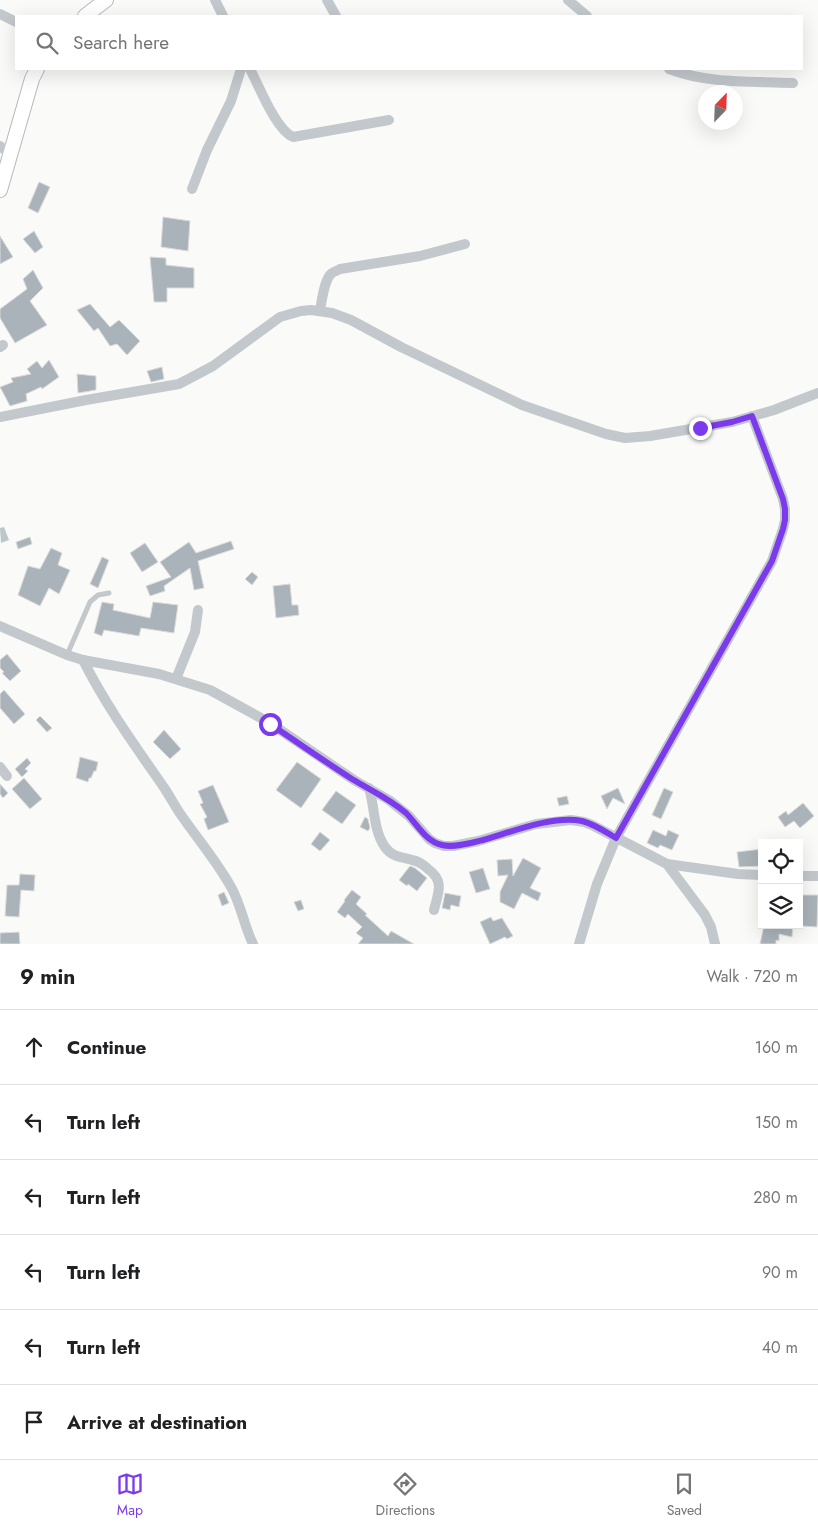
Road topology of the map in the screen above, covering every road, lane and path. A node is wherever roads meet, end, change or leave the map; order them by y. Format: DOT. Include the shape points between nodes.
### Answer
graph roads {
  1 [pos="106,0"];
  2 [pos="215,0"];
  3 [pos="327,0"];
  4 [pos="568,0"];
  5 [pos="0,14"];
  6 [pos="86,15"];
  7 [pos="222,15"];
  8 [pos="335,15"];
  9 [pos="586,15"];
  10 [pos="15,22"];
  11 [pos="36,70"];
  12 [pos="241,70"];
  13 [pos="251,70"];
  14 [pos="672,70"];
  15 [pos="793,83"];
  16 [pos="389,120"];
  17 [pos="5,150"];
  18 [pos="192,189"];
  19 [pos="0,190"];
  20 [pos="465,244"];
  21 [pos="320,310"];
  22 [pos="818,393"];
  23 [pos="752,416"];
  24 [pos="0,417"];
  25 [pos="109,593"];
  26 [pos="198,610"];
  27 [pos="0,626"];
  28 [pos="68,655"];
  29 [pos="84,660"];
  30 [pos="176,679"];
  31 [pos="0,767"];
  32 [pos="7,776"];
  33 [pos="369,788"];
  34 [pos="616,838"];
  35 [pos="667,864"];
  36 [pos="758,874"];
  37 [pos="803,876"];
  38 [pos="818,876"];
  39 [pos="434,910"];
  40 [pos="253,944"];
  41 [pos="579,944"];
  42 [pos="715,944"];
  1 -- 6 [label="main road"];
  2 -- 7 [label="street"];
  3 -- 8 [label="street"];
  4 -- 9 [label="street"];
  5 -- 10 [label="street"];
  11 -- 17 [label="main road"];
  12 -- 18 [label="street"];
  13 -- 16 [label="street" via="279,125 292,137"];
  14 -- 15 [label="street" via="720,80"];
  17 -- 19 [label="main road"];
  20 -- 21 [label="street" via="420,256 340,269 328,277"];
  21 -- 23 [label="street" via="351,320 522,405 606,434 625,438 650,436"];
  21 -- 24 [label="street" via="301,311 280,318 213,366 179,384"];
  22 -- 23 [label="street"];
  23 -- 34 [label="street" via="783,499 783,529 772,561"];
  25 -- 28 [label="lane" via="98,595 90,602"];
  26 -- 30 [label="street" via="195,632"];
  27 -- 28 [label="street"];
  28 -- 29 [label="street"];
  29 -- 30 [label="street"];
  29 -- 40 [label="street" via="92,679 122,726 232,888"];
  30 -- 33 [label="street" via="210,690 256,715"];
  31 -- 32 [label="street"];
  33 -- 34 [label="street" via="398,806 429,839 444,846 478,841 536,824 571,820 584,822"];
  33 -- 39 [label="street" via="376,825 386,848 398,857 422,864 438,878"];
  34 -- 35 [label="street"];
  34 -- 41 [label="street" via="597,884"];
  35 -- 36 [label="street"];
  35 -- 42 [label="street" via="705,915"];
  37 -- 38 [label="street"];
}
